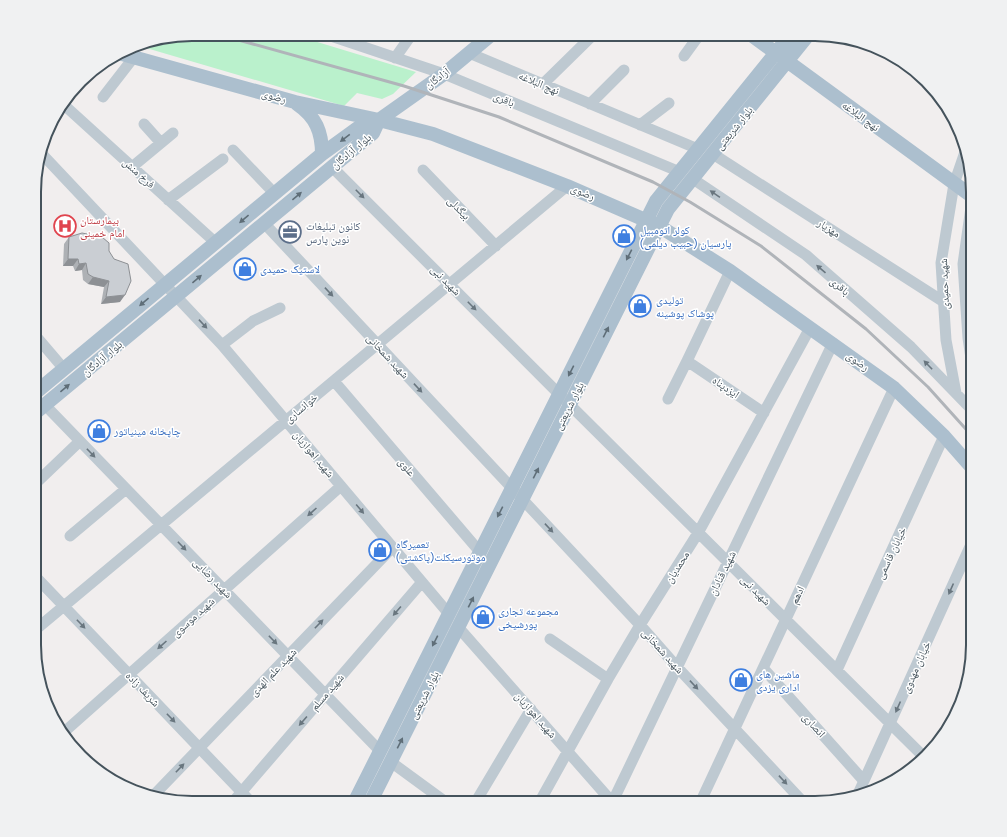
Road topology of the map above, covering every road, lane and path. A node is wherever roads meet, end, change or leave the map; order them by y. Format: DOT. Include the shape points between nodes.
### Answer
graph roads {
  1 [pos="347,41"];
  2 [pos="407,41"];
  3 [pos="484,41"];
  4 [pos="587,41"];
  5 [pos="695,41"];
  6 [pos="759,41"];
  7 [pos="784,41"];
  8 [pos="804,41"];
  9 [pos="469,53"];
  10 [pos="775,53"];
  11 [pos="128,55"];
  12 [pos="684,56"];
  13 [pos="395,58"];
  14 [pos="787,62"];
  15 [pos="624,70"];
  16 [pos="444,74"];
  17 [pos="543,84"];
  18 [pos="103,97"];
  19 [pos="295,102"];
  20 [pos="670,103"];
  21 [pos="590,104"];
  22 [pos="67,107"];
  23 [pos="379,120"];
  24 [pos="144,124"];
  25 [pos="640,124"];
  26 [pos="173,132"];
  27 [pos="161,143"];
  28 [pos="698,149"];
  29 [pos="233,150"];
  30 [pos="322,154"];
  31 [pos="713,154"];
  32 [pos="45,157"];
  33 [pos="223,159"];
  34 [pos="962,160"];
  35 [pos="132,167"];
  36 [pos="332,167"];
  37 [pos="423,170"];
  38 [pos="680,172"];
  39 [pos="693,178"];
  40 [pos="954,184"];
  41 [pos="567,186"];
  42 [pos="966,191"];
  43 [pos="275,194"];
  44 [pos="168,200"];
  45 [pos="646,220"];
  46 [pos="264,223"];
  47 [pos="659,226"];
  48 [pos="216,243"];
  49 [pos="966,243"];
  50 [pos="496,246"];
  51 [pos="730,271"];
  52 [pos="966,276"];
  53 [pos="166,284"];
  54 [pos="450,284"];
  55 [pos="176,296"];
  56 [pos="944,302"];
  57 [pos="280,308"];
  58 [pos="810,328"];
  59 [pos="41,342"];
  60 [pos="833,343"];
  61 [pos="378,344"];
  62 [pos="222,345"];
  63 [pos="687,361"];
  64 [pos="64,369"];
  65 [pos="334,381"];
  66 [pos="41,388"];
  67 [pos="894,388"];
  68 [pos="956,393"];
  69 [pos="559,394"];
  70 [pos="668,399"];
  71 [pos="966,404"];
  72 [pos="570,405"];
  73 [pos="41,408"];
  74 [pos="41,410"];
  75 [pos="764,413"];
  76 [pos="286,421"];
  77 [pos="944,436"];
  78 [pos="80,441"];
  79 [pos="966,461"];
  80 [pos="41,478"];
  81 [pos="341,486"];
  82 [pos="512,488"];
  83 [pos="126,489"];
  84 [pos="522,500"];
  85 [pos="161,525"];
  86 [pos="698,533"];
  87 [pos="70,536"];
  88 [pos="393,547"];
  89 [pos="480,552"];
  90 [pos="966,556"];
  91 [pos="728,562"];
  92 [pos="422,582"];
  93 [pos="41,583"];
  94 [pos="224,590"];
  95 [pos="64,607"];
  96 [pos="449,614"];
  97 [pos="786,619"];
  98 [pos="41,625"];
  99 [pos="640,625"];
  100 [pos="458,627"];
  101 [pos="550,639"];
  102 [pos="288,656"];
  103 [pos="677,667"];
  104 [pos="763,668"];
  105 [pos="837,670"];
  106 [pos="129,674"];
  107 [pos="608,679"];
  108 [pos="325,694"];
  109 [pos="530,709"];
  110 [pos="891,723"];
  111 [pos="734,728"];
  112 [pos="67,730"];
  113 [pos="200,748"];
  114 [pos="380,751"];
  115 [pos="567,751"];
  116 [pos="921,753"];
  117 [pos="391,762"];
  118 [pos="864,781"];
  119 [pos="860,789"];
  120 [pos="157,792"];
  121 [pos="242,792"];
  122 [pos="238,796"];
  123 [pos="246,796"];
  124 [pos="358,796"];
  125 [pos="374,796"];
  126 [pos="437,796"];
  127 [pos="479,796"];
  128 [pos="543,796"];
  129 [pos="606,796"];
  130 [pos="615,796"];
  131 [pos="703,796"];
  132 [pos="795,796"];
  1 -- 13 [label="street, باقری"];
  2 -- 13 [label="street"];
  3 -- 9 [label="main road, آزادگان"];
  4 -- 17 [label="street"];
  5 -- 12 [label="street"];
  6 -- 10 [label="main road, نهج البلاغه"];
  7 -- 10 [label="main road, بلوار شریعتی"];
  8 -- 14 [label="main road, بلوار شریعتی"];
  9 -- 16 [label="main road, آزادگان"];
  9 -- 17 [label="street, نهج البلاغه"];
  10 -- 14 [label="main road, نهج البلاغه"];
  10 -- 28 [label="main road, بلوار شریعتی"];
  11 -- 18 [label="street"];
  11 -- 19 [label="main road, رضوی"];
  13 -- 16 [label="street, باقری"];
  14 -- 31 [label="main road, بلوار شریعتی"];
  14 -- 40 [label="main road, نهج البلاغه"];
  15 -- 21 [label="street"];
  16 -- 23 [label="main road, آزادگان"];
  16 -- 38 [label="street, باقری"];
  17 -- 21 [label="street, نهج البلاغه"];
  19 -- 23 [label="main road, رضوی"];
  19 -- 30 [label="main road" via="314,119 322,142"];
  20 -- 25 [label="street"];
  21 -- 25 [label="street, نهج البلاغه"];
  22 -- 35 [label="street, فرخ منش"];
  23 -- 30 [label="main road, بلوار آزادگان, one-way" via="362,125"];
  23 -- 36 [label="main road, بلوار آزادگان" via="373,132"];
  23 -- 41 [label="main road, رضوی" via="452,140"];
  24 -- 27 [label="street"];
  25 -- 28 [label="street, نهج البلاغه"];
  26 -- 27 [label="street"];
  27 -- 35 [label="street"];
  28 -- 38 [label="main road, بلوار شریعتی"];
  29 -- 43 [label="street"];
  30 -- 43 [label="main road, بلوار آزادگان"];
  31 -- 39 [label="main road, بلوار شریعتی"];
  31 -- 56 [label="street, مهزیار"];
  32 -- 53 [label="street"];
  33 -- 44 [label="street"];
  34 -- 40 [label="street, شهید حمیدی"];
  35 -- 44 [label="street, فرخ منش"];
  46 -- 36 [label="main road, بلوار آزادگان, one-way"];
  36 -- 54 [label="street, شهید نبی, one-way"];
  37 -- 50 [label="street, بیگدلی"];
  38 -- 45 [label="main road, بلوار شریعتی" via="656,202"];
  39 -- 47 [label="main road, بلوار شریعتی" via="668,209"];
  68 -- 39 [label="street, باقری, one-way" via="911,347 806,256"];
  40 -- 42 [label="main road, نهج البلاغه"];
  40 -- 56 [label="street, شهید حمیدی" via="941,263"];
  41 -- 45 [label="main road, رضوی"];
  41 -- 50 [label="street, خوانساری"];
  43 -- 48 [label="main road, بلوار آزادگان, one-way"];
  44 -- 48 [label="street, فرخ منش"];
  45 -- 47 [label="main road, رضوی"];
  45 -- 69 [label="main road, بلوار شریعتی, one-way"];
  55 -- 46 [label="main road, بلوار آزادگان, one-way"];
  46 -- 61 [label="street, شهید شمخانی, one-way"];
  47 -- 51 [label="main road, رضوی"];
  72 -- 47 [label="main road, بلوار شریعتی, one-way"];
  48 -- 53 [label="main road, بلوار آزادگان"];
  49 -- 52 [label="street, شهید حمیدی" via="963,264"];
  50 -- 54 [label="street, خوانساری"];
  51 -- 58 [label="main road, رضوی"];
  51 -- 63 [label="street"];
  53 -- 55 [label="street, شهید اهوازیان"];
  53 -- 64 [label="main road, بلوار آزادگان, one-way"];
  54 -- 61 [label="street, خوانساری"];
  54 -- 69 [label="street, شهید نبی, one-way"];
  55 -- 62 [label="street, شهید اهوازیان, one-way"];
  73 -- 55 [label="main road, بلوار آزادگان, one-way"];
  56 -- 68 [label="street, شهید حمیدی" via="946,340"];
  57 -- 62 [label="street" via="253,321"];
  58 -- 60 [label="main road, رضوی"];
  58 -- 75 [label="street, محمدیان"];
  59 -- 64 [label="street"];
  60 -- 67 [label="main road, رضوی"];
  60 -- 91 [label="street, شهید قنادان"];
  61 -- 65 [label="street, خوانساری"];
  61 -- 82 [label="street, شهید شمخانی, one-way"];
  62 -- 76 [label="street, شهید اهوازیان"];
  63 -- 70 [label="street"];
  63 -- 75 [label="street, ایزدپناه"];
  64 -- 66 [label="main road, بلوار آزادگان"];
  65 -- 76 [label="street, خوانساری"];
  65 -- 89 [label="street, علوی"];
  67 -- 77 [label="main road, رضوی"];
  67 -- 97 [label="street, ادهم"];
  68 -- 71 [label="street, باقری"];
  69 -- 72 [label="street, شهید نبی"];
  69 -- 82 [label="main road, بلوار شریعتی"];
  84 -- 72 [label="main road, بلوار شریعتی, one-way"];
  72 -- 86 [label="street, شهید نبی"];
  74 -- 78 [label="street, شهید رضایی"];
  75 -- 86 [label="street, محمدیان"];
  76 -- 81 [label="street, شهید اهوازیان"];
  76 -- 85 [label="street, خوانساری"];
  77 -- 79 [label="main road, رضوی"];
  77 -- 105 [label="street, خیابان قاسمی"];
  78 -- 80 [label="street"];
  78 -- 83 [label="street, شهید رضایی, one-way"];
  81 -- 88 [label="street, شهید اهوازیان, one-way"];
  81 -- 94 [label="street, شهید موسوی, one-way"];
  82 -- 84 [label="street, شهید شمخانی"];
  82 -- 89 [label="main road, بلوار شریعتی, one-way"];
  83 -- 85 [label="street, شهید رضایی"];
  83 -- 87 [label="street"];
  84 -- 99 [label="street, شهید شمخانی, one-way"];
  100 -- 84 [label="main road, بلوار شریعتی, one-way"];
  85 -- 94 [label="street, شهید رضایی, one-way"];
  85 -- 95 [label="street, خوانساری"];
  86 -- 91 [label="street, شهید نبی"];
  86 -- 99 [label="street, محمدیان"];
  88 -- 92 [label="street, شهید اهوازیان"];
  102 -- 88 [label="street, شهید علم الهدی, one-way"];
  89 -- 96 [label="main road, بلوار شریعتی"];
  90 -- 110 [label="street, خیابان مهدوی, one-way"];
  91 -- 97 [label="street, شهید نبی"];
  91 -- 103 [label="street, شهید قنادان"];
  92 -- 96 [label="street, شهید اهوازیان"];
  92 -- 108 [label="street, شهید مسلم, one-way"];
  93 -- 95 [label="street, شریف زاده"];
  94 -- 102 [label="street, شهید رضایی, one-way"];
  94 -- 106 [label="street, شهید موسوی, one-way"];
  95 -- 98 [label="street, خوانساری"];
  95 -- 106 [label="street, شریف زاده, one-way"];
  96 -- 114 [label="main road, بلوار شریعتی, one-way"];
  97 -- 104 [label="street, ادهم"];
  97 -- 105 [label="street, شهید نبی"];
  99 -- 103 [label="street, شهید شمخانی"];
  99 -- 107 [label="street, محمدیان"];
  100 -- 109 [label="street, شهید اهوازیان"];
  117 -- 100 [label="main road, بلوار شریعتی, one-way"];
  101 -- 107 [label="street"];
  102 -- 108 [label="street, شهید رضایی"];
  102 -- 113 [label="street, شهید علم الهدی"];
  103 -- 111 [label="street, شهید شمخانی, one-way"];
  103 -- 130 [label="street, شهید قنادان"];
  104 -- 111 [label="street, ادهم"];
  104 -- 118 [label="street, انصاری"];
  105 -- 110 [label="street, شهید نبی"];
  106 -- 112 [label="street, شهید موسوی"];
  106 -- 113 [label="street, شریف زاده, one-way"];
  107 -- 115 [label="street, محمدیان"];
  108 -- 114 [label="street, شهید رضایی"];
  108 -- 121 [label="street, شهید مسلم, one-way"];
  109 -- 115 [label="street, شهید اهوازیان"];
  109 -- 127 [label="street"];
  110 -- 116 [label="street, شهید نبی"];
  110 -- 118 [label="street, خیابان مهدوی"];
  111 -- 131 [label="street, ادهم"];
  111 -- 132 [label="street, شهید شمخانی, one-way"];
  120 -- 113 [label="street, شهید علم الهدی, one-way"];
  113 -- 121 [label="street, شریف زاده"];
  114 -- 124 [label="main road, بلوار شریعتی"];
  115 -- 128 [label="street, محمدیان"];
  115 -- 129 [label="street, شهید اهوازیان"];
  117 -- 125 [label="main road, بلوار شریعتی"];
  117 -- 126 [label="street"];
  118 -- 119 [label="street, خیابان مهدوی"];
  121 -- 122 [label="street, شهید مسلم"];
  121 -- 123 [label="street, شریف زاده"];
}
